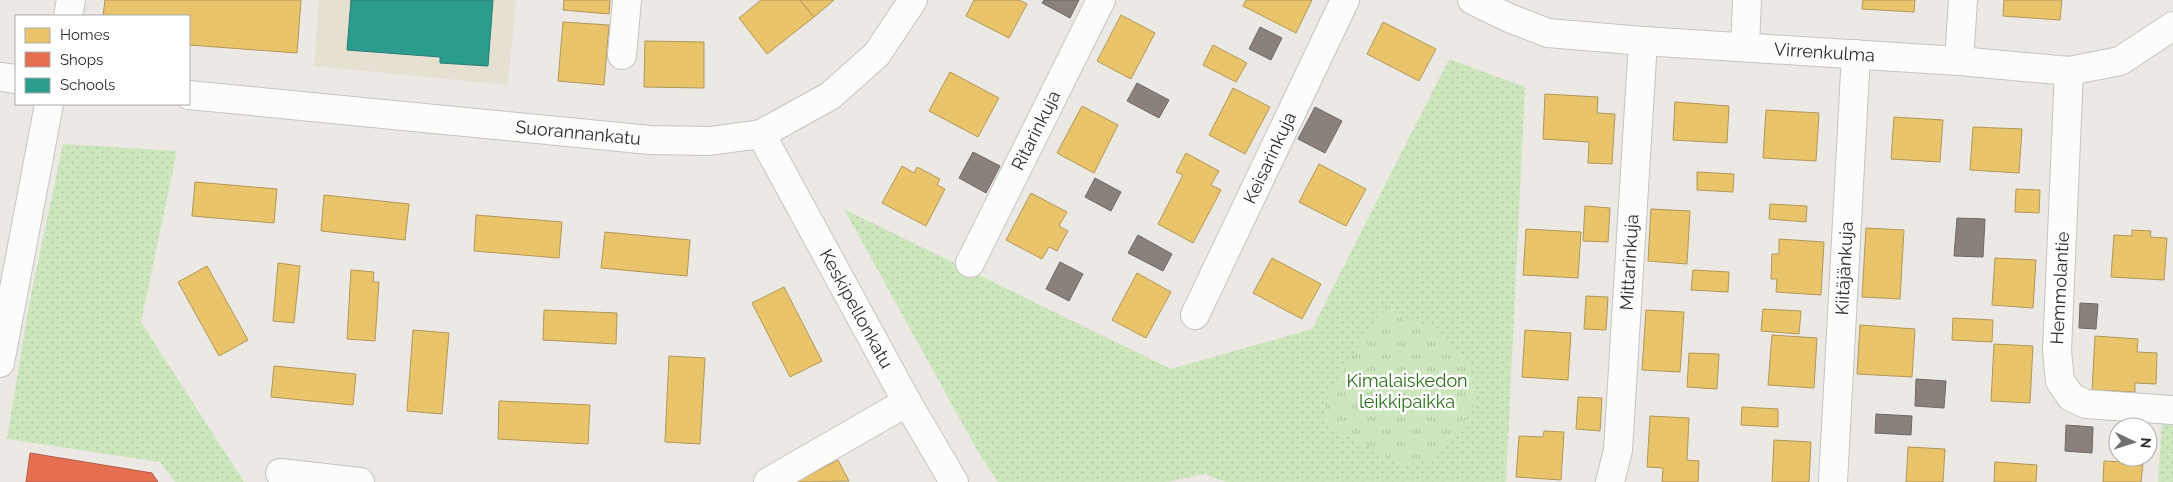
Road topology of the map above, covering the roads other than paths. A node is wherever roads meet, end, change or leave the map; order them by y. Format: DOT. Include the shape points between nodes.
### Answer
graph roads {
  1 [pos="71,0"];
  2 [pos="627,0"];
  3 [pos="913,0"];
  4 [pos="1101,0"];
  5 [pos="1345,0"];
  6 [pos="1472,0"];
  7 [pos="1747,0"];
  8 [pos="1963,0"];
  9 [pos="68,15"];
  10 [pos="2173,26"];
  11 [pos="1644,41"];
  12 [pos="1745,46"];
  13 [pos="1856,54"];
  14 [pos="622,55"];
  15 [pos="1959,61"];
  16 [pos="2069,71"];
  17 [pos="0,77"];
  18 [pos="15,78"];
  19 [pos="190,95"];
  20 [pos="49,105"];
  21 [pos="762,134"];
  22 [pos="970,263"];
  23 [pos="1195,315"];
  24 [pos="0,363"];
  25 [pos="908,402"];
  26 [pos="2173,410"];
  27 [pos="280,473"];
  28 [pos="360,482"];
  29 [pos="768,482"];
  30 [pos="954,482"];
  31 [pos="1610,482"];
  32 [pos="1833,482"];
  1 -- 9 [label="street"];
  2 -- 14 [label="street"];
  3 -- 21 [label="street, Suorannankatu" via="877,54 830,96"];
  4 -- 22 [label="street, Ritarinkuja"];
  5 -- 23 [label="street, Keisarinkuja"];
  6 -- 11 [label="street, Virrenkulma" via="1548,33"];
  7 -- 12 [label="street"];
  8 -- 15 [label="street"];
  10 -- 16 [label="street, Virrenkulma" via="2120,61"];
  11 -- 12 [label="street, Virrenkulma"];
  11 -- 31 [label="street, Mittarinkuja" via="1618,450"];
  12 -- 13 [label="street, Virrenkulma"];
  13 -- 15 [label="street, Virrenkulma"];
  13 -- 32 [label="street, Kiitäjänkuja"];
  15 -- 16 [label="street, Virrenkulma"];
  16 -- 26 [label="street, Hemmolantie" via="2057,351 2060,381 2071,397 2086,404"];
  17 -- 18 [label="street"];
  19 -- 21 [label="street, Suorannankatu" via="650,140 710,141"];
  20 -- 24 [label="street"];
  21 -- 25 [label="street, Keskipellonkatu"];
  25 -- 29 [label="street"];
  25 -- 30 [label="street, Keskipellonkatu"];
  27 -- 28 [label="street"];
}
